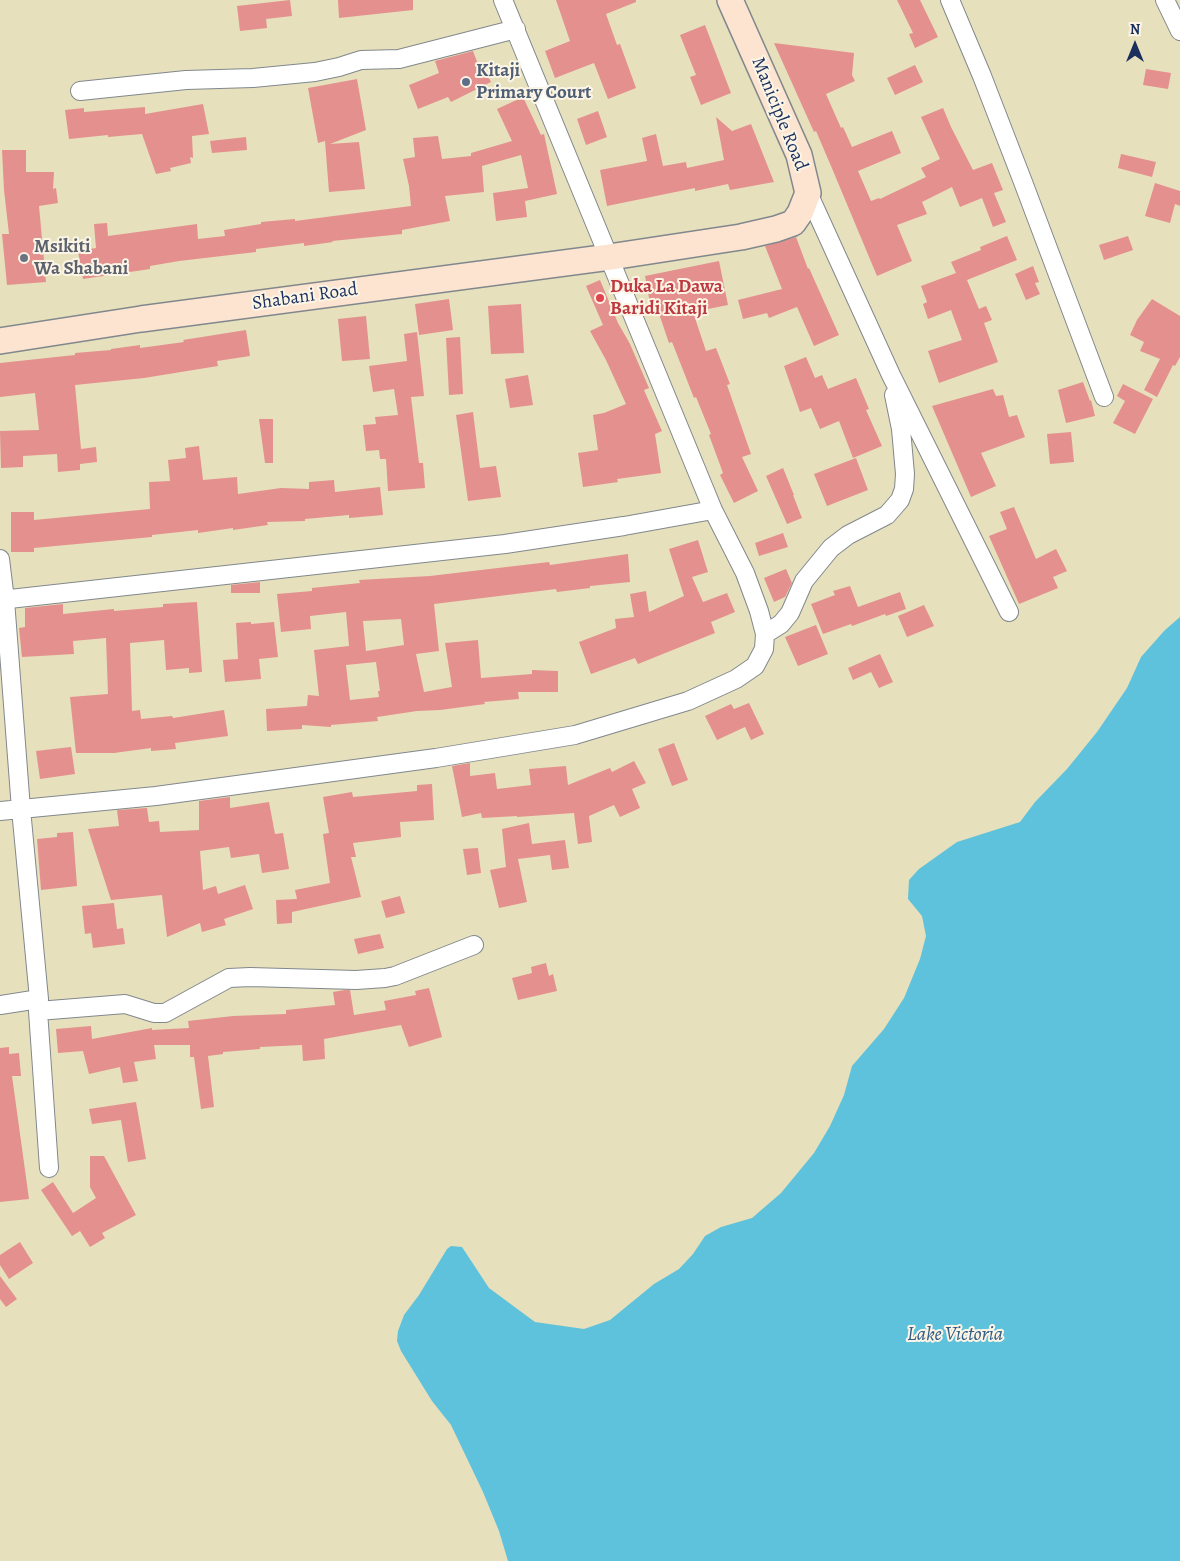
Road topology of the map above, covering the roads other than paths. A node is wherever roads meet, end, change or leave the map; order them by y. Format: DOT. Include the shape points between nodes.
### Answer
graph roads {
  1 [pos="504,0"];
  2 [pos="730,0"];
  3 [pos="950,0"];
  4 [pos="1165,0"];
  5 [pos="516,29"];
  6 [pos="1180,31"];
  7 [pos="80,91"];
  8 [pos="808,193"];
  9 [pos="610,257"];
  10 [pos="0,341"];
  11 [pos="891,375"];
  12 [pos="1104,397"];
  13 [pos="713,510"];
  14 [pos="0,559"];
  15 [pos="2,600"];
  16 [pos="1009,612"];
  17 [pos="765,634"];
  18 [pos="21,809"];
  19 [pos="0,811"];
  20 [pos="474,944"];
  21 [pos="0,1005"];
  22 [pos="38,1005"];
  23 [pos="49,1168"];
  1 -- 5 [label="street"];
  2 -- 8 [label="street, Maniciple Road" via="799,155"];
  3 -- 12 [label="street" via="1010,147"];
  4 -- 6 [label="street"];
  5 -- 7 [label="street" via="399,59 361,60 315,72"];
  5 -- 9 [label="street"];
  8 -- 9 [label="street, Maniciple Road" via="793,223 741,237"];
  8 -- 11 [label="street"];
  9 -- 10 [label="street, Shabani Road"];
  9 -- 13 [label="street"];
  11 -- 16 [label="street"];
  11 -- 17 [label="street" via="905,474 900,500 887,515 848,535 831,548 804,581 790,613 781,624"];
  13 -- 15 [label="street" via="505,544"];
  13 -- 17 [label="street" via="745,573"];
  14 -- 15 [label="street"];
  15 -- 18 [label="street"];
  17 -- 18 [label="street" via="764,649 754,666 736,679 688,701 575,735 436,758 156,796"];
  18 -- 19 [label="street"];
  18 -- 22 [label="street"];
  20 -- 22 [label="street" via="385,978 229,978 165,1013 125,1004"];
  21 -- 22 [label="street"];
  22 -- 23 [label="street"];
}
